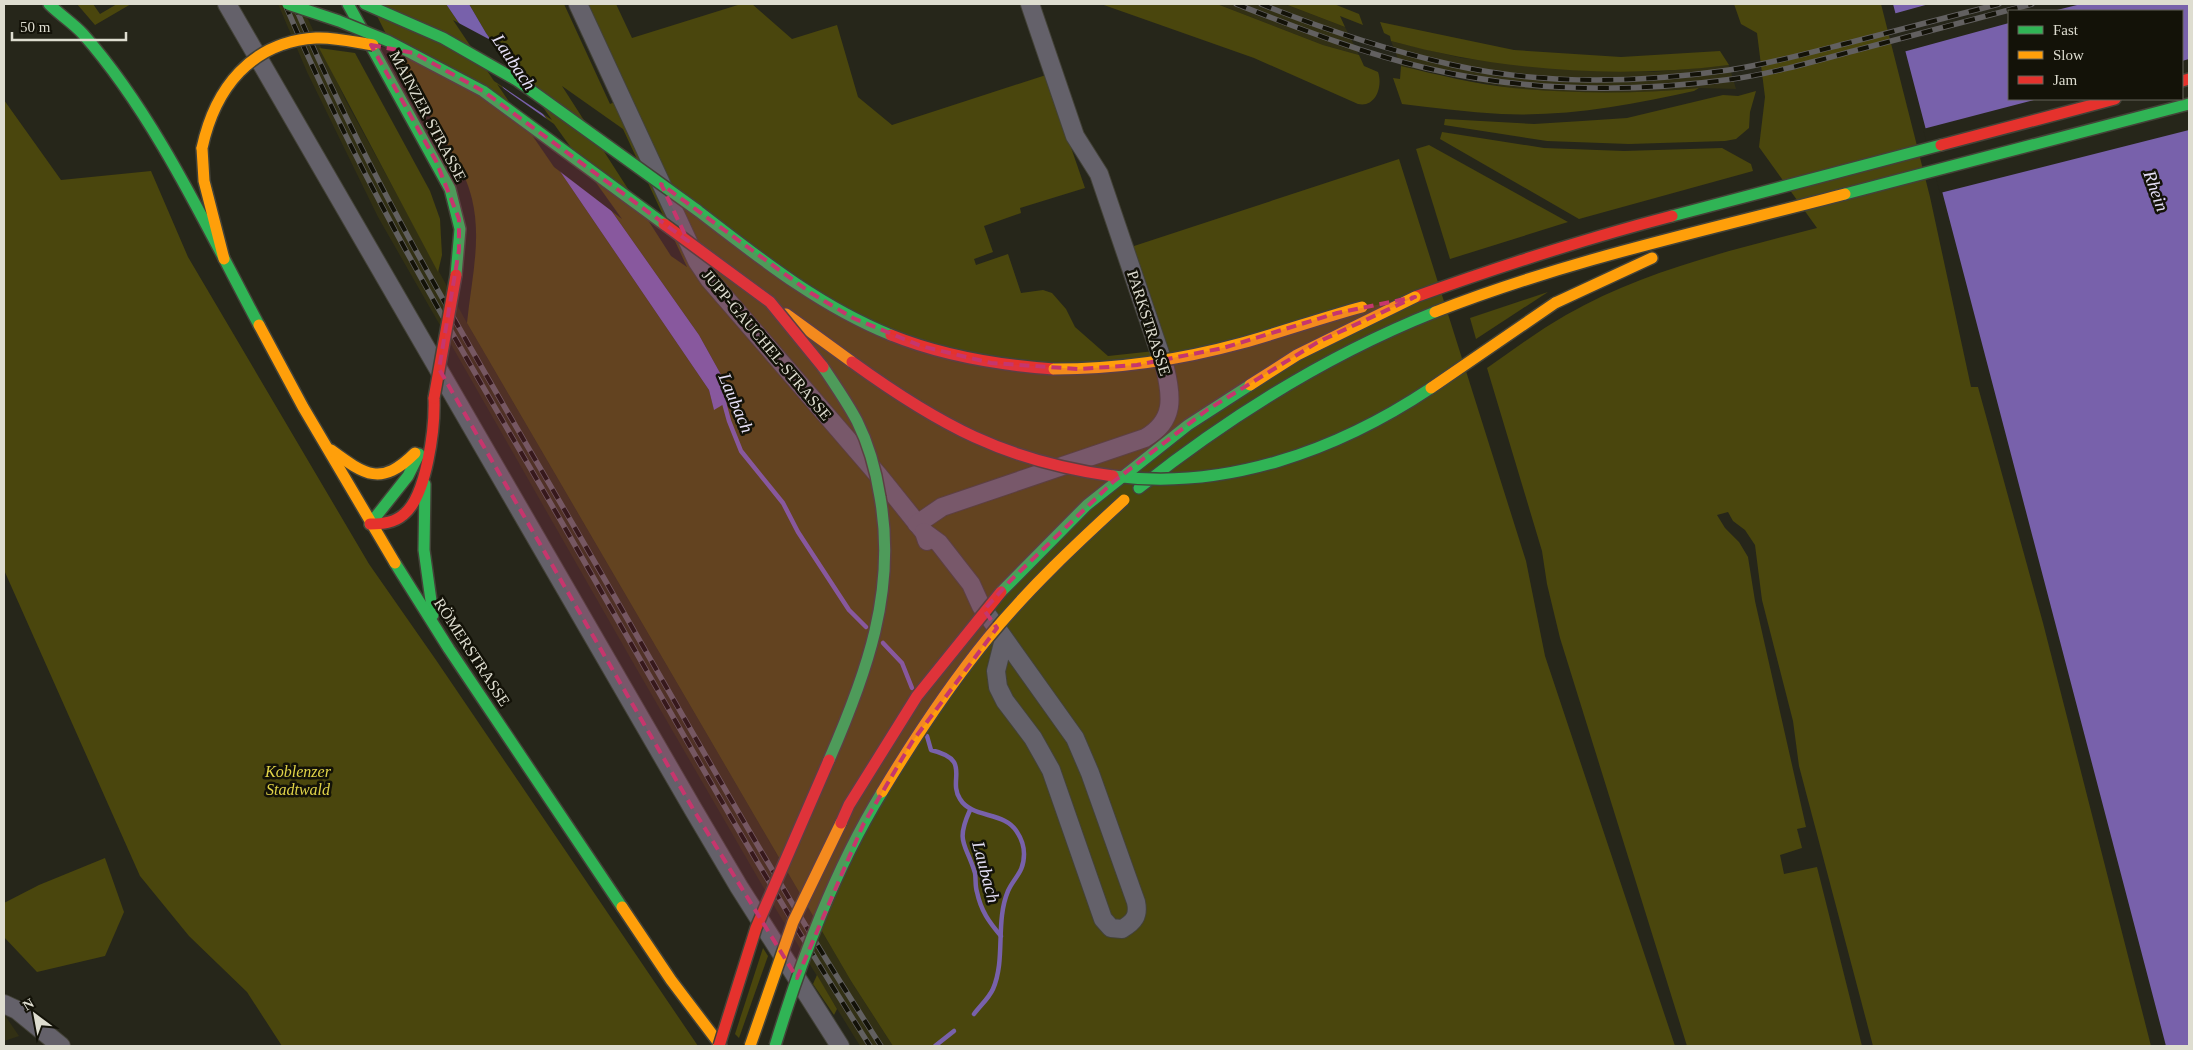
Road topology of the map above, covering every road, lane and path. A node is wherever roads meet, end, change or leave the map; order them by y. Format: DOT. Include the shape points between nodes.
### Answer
graph roads {
  1 [pos="49,4"];
  2 [pos="66,4"];
  3 [pos="227,4"];
  4 [pos="288,4"];
  5 [pos="348,4"];
  6 [pos="366,4"];
  7 [pos="578,4"];
  8 [pos="1030,4"];
  9 [pos="76,27"];
  10 [pos="414,53"];
  11 [pos="2111,100"];
  12 [pos="2189,104"];
  13 [pos="1855,190"];
  14 [pos="1684,247"];
  15 [pos="1659,255"];
  16 [pos="224,259"];
  17 [pos="1415,297"];
  18 [pos="770,302"];
  19 [pos="434,398"];
  20 [pos="422,444"];
  21 [pos="325,446"];
  22 [pos="424,475"];
  23 [pos="370,524"];
  24 [pos="920,528"];
  25 [pos="435,626"];
  26 [pos="1004,639"];
  27 [pos="4,1004"];
  28 [pos="62,1046"];
  29 [pos="720,1046"];
  30 [pos="750,1046"];
  31 [pos="775,1046"];
  32 [pos="840,1046"];
  1 -- 9 [label="main road" via="65,21"];
  2 -- 9 [label="main road"];
  3 -- 32 [label="street" via="697,817"];
  4 -- 10 [label="main road, bridge" via="352,24"];
  5 -- 19 [label="main road, MAINZER STRASSE, bridge" via="450,189 460,229 456,275"];
  6 -- 17 [label="main road, bridge" via="440,36 518,81 784,275 840,311 884,332 940,352 991,363 1039,368 1078,370 1137,365 1223,348 1337,313"];
  7 -- 24 [label="street, JUPP-GAUCHEL-STRASSE" via="655,172 709,279"];
  8 -- 24 [label="street, PARKSTRASSE" via="1075,136 1099,174 1165,368 1170,388 1168,410 1160,427 1145,438 942,507"];
  9 -- 16 [label="main road" via="142,114"];
  10 -- 16 [label="main road, bridge" via="309,38 277,48 249,63 235,75 208,118 202,148 205,186"];
  10 -- 18 [label="main road, bridge" via="458,76 514,112"];
  11 -- 17 [label="main road" via="1589,238"];
  12 -- 13 [label="main road"];
  13 -- 14 [label="main road" via="1813,211"];
  13 -- 31 [label="main road, bridge" via="1577,264 1423,317 1365,343 1286,386 1209,435 1156,474 1089,532 1030,590 973,658 912,742 847,857 804,958"];
  15 -- 18 [label="main road, bridge" via="1555,303 1394,411 1351,435 1284,460 1198,478 1112,476 1054,466 1005,451 920,408"];
  16 -- 21 [label="main road, RÖMERSTRASSE"];
  17 -- 30 [label="main road, bridge" via="1318,342 1207,410 1113,482 1010,581 922,688 858,788 806,889 773,974"];
  18 -- 29 [label="main road, bridge" via="832,379 858,424 875,467 881,494 886,560 878,622 856,695 756,928"];
  19 -- 20 [label="main road, MAINZER STRASSE"];
  19 -- 22 [label="main road, MAINZER STRASSE" via="435,416"];
  20 -- 21 [label="main road" via="401,468 379,476 359,469"];
  20 -- 23 [label="main road, MAINZER STRASSE" via="408,476"];
  21 -- 23 [label="main road, RÖMERSTRASSE"];
  22 -- 23 [label="main road, MAINZER STRASSE" via="416,499 405,514 393,522"];
  22 -- 25 [label="main road" via="424,550"];
  23 -- 25 [label="main road, RÖMERSTRASSE"];
  24 -- 26 [label="street, JUPP-GAUCHEL-STRASSE" via="940,543 953,559"];
  25 -- 29 [label="main road, RÖMERSTRASSE" via="671,980"];
  26 -- 26 [label="street, JUPP-GAUCHEL-STRASSE" via="996,671 1001,695 1051,770 1102,919 1111,928 1122,928 1135,918 1138,909 1083,753 1063,719"];
  27 -- 28 [label="street"];
}
